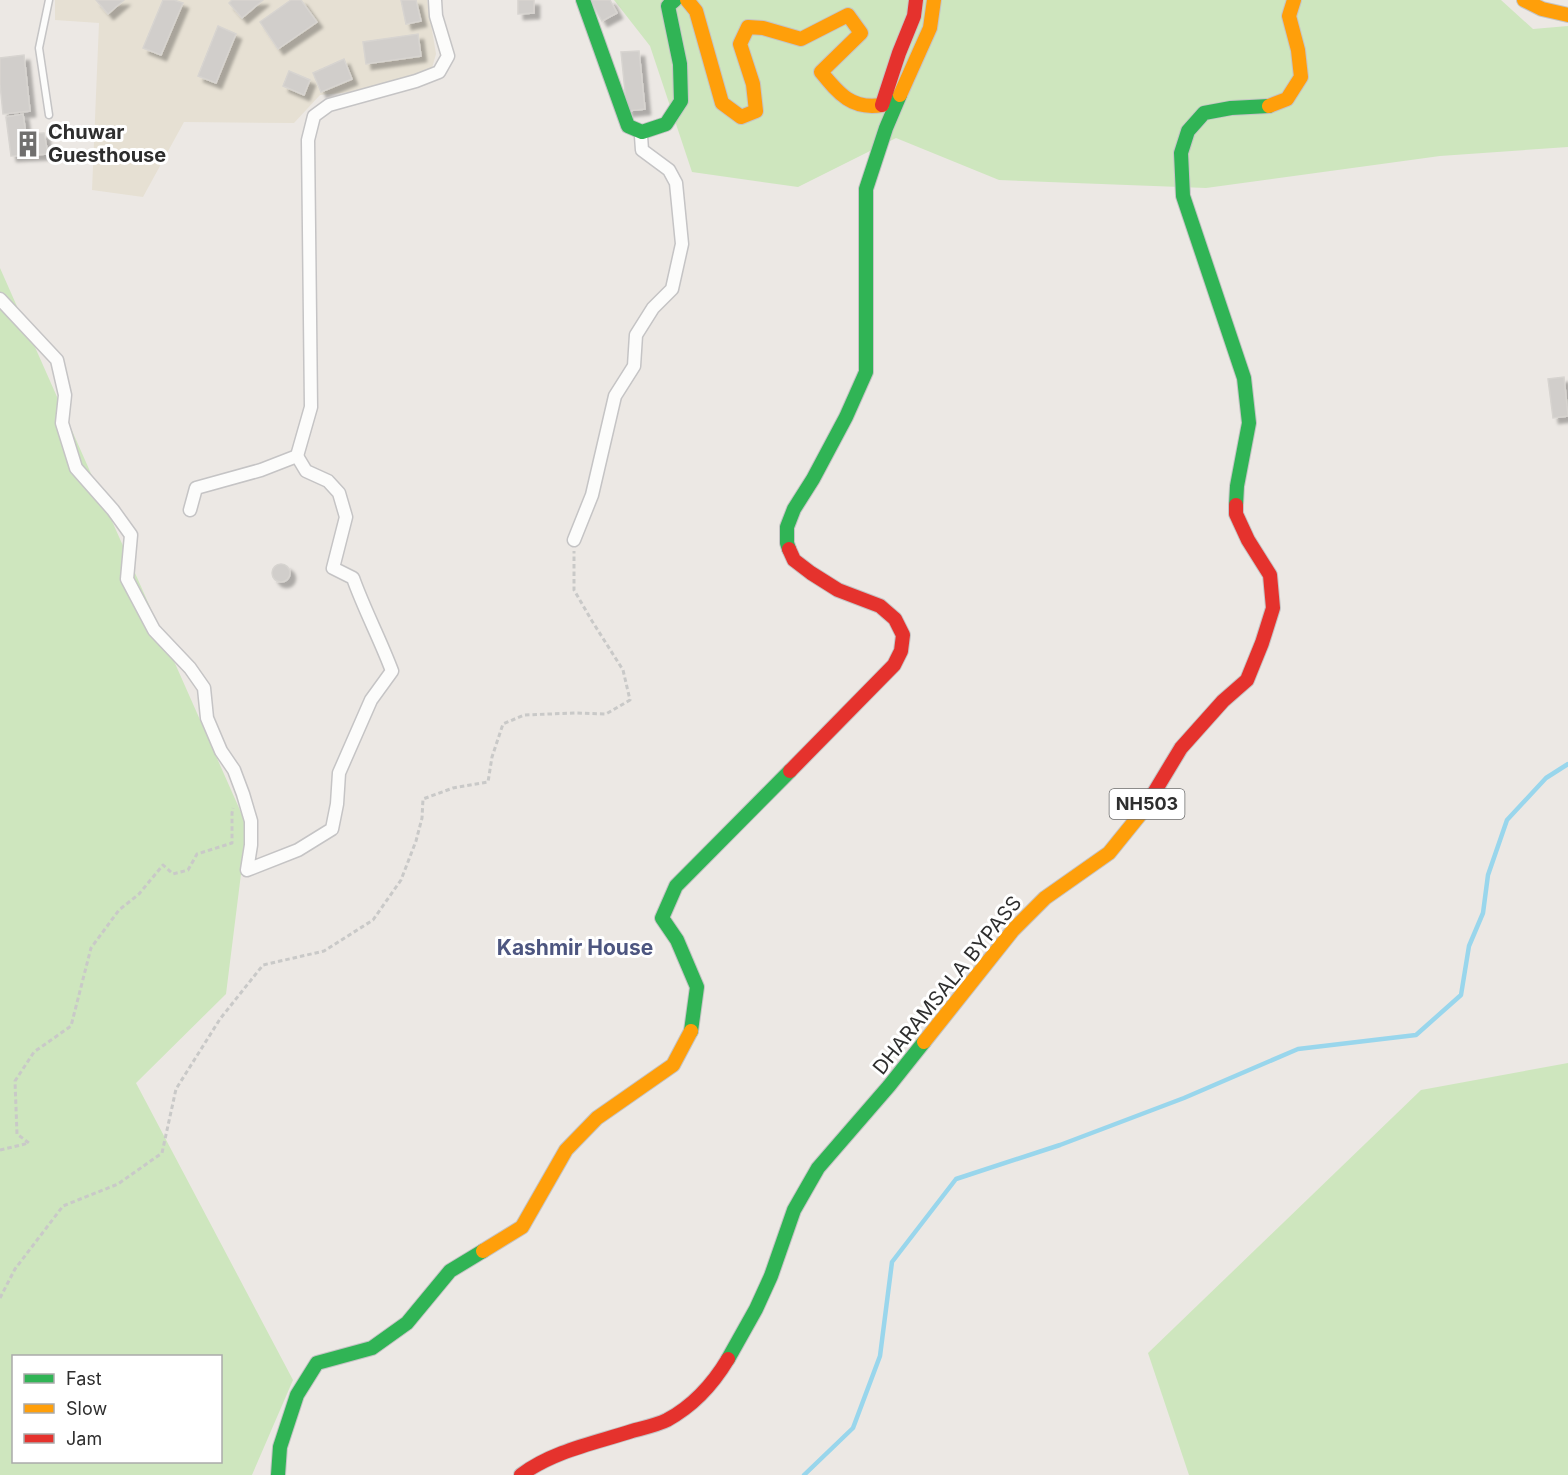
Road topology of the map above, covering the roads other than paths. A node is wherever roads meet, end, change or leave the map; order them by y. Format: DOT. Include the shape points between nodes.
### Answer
graph roads {
  1 [pos="48,0"];
  2 [pos="435,0"];
  3 [pos="583,0"];
  4 [pos="675,0"];
  5 [pos="687,0"];
  6 [pos="916,0"];
  7 [pos="934,0"];
  8 [pos="1294,0"];
  9 [pos="1524,0"];
  10 [pos="1568,15"];
  11 [pos="49,116"];
  12 [pos="642,132"];
  13 [pos="0,299"];
  14 [pos="297,456"];
  15 [pos="190,510"];
  16 [pos="574,540"];
  17 [pos="278,1475"];
  18 [pos="521,1475"];
  1 -- 11 [label="lane" via="39,48"];
  2 -- 14 [label="street" via="448,56 439,72 329,105 314,116 308,140 311,407"];
  3 -- 12 [label="main road" via="628,126"];
  4 -- 12 [label="main road" via="668,6 680,64 681,101 666,124"];
  5 -- 6 [label="main road" via="696,11 722,102 741,117 756,111 753,84 740,44 748,27 801,39 848,15 861,33 821,72 838,94 862,106 882,105 914,16"];
  7 -- 17 [label="main road" via="930,28 886,128 866,189 866,372 787,527 787,543 794,560 838,590 880,606 895,619 903,635 901,651 894,665 676,886 662,918 677,940 697,987 691,1031 673,1065 597,1118 566,1150 522,1227 450,1271 407,1323 372,1348 317,1363 297,1395 280,1447"];
  8 -- 18 [label="main road, DHARAMSALA BYPASS / NH503" via="1289,16 1301,76 1287,99 1268,106 1204,113 1188,131 1181,153 1183,196 1244,378 1249,423 1236,514 1270,575 1273,608 1247,680 1181,748 1142,812 1109,853 1045,898 1013,930 818,1168 794,1210 756,1309 719,1374 692,1404 665,1422 567,1451"];
  9 -- 10 [label="main road"];
  12 -- 16 [label="street" via="642,150 669,170 676,183 682,244 672,289 653,308 636,335 634,366 615,396 592,495"];
  13 -- 14 [label="street" via="57,360 65,395 62,423 76,468 131,535 127,579 154,630 204,688 207,718 234,770 251,821 247,870 298,850 332,829 339,773 371,700 392,671 353,578 333,568 346,517 339,493 328,480 306,471"];
  14 -- 15 [label="street" via="196,488"];
}
